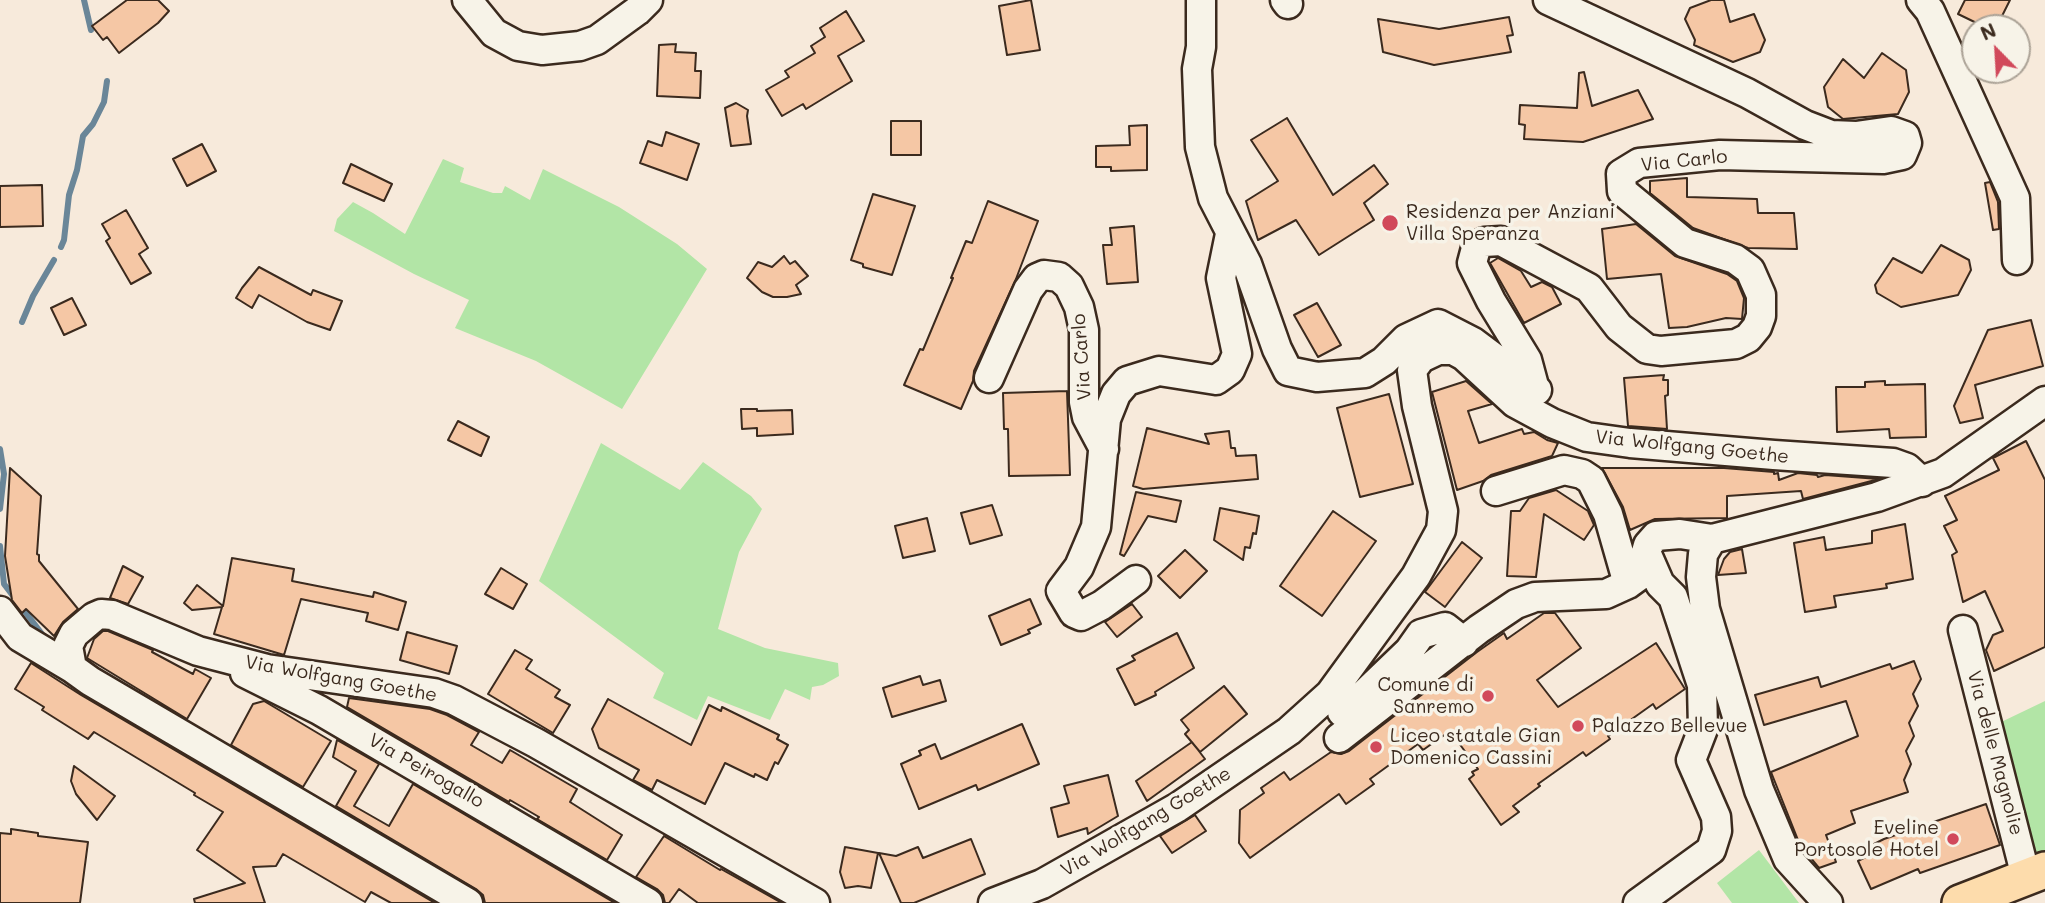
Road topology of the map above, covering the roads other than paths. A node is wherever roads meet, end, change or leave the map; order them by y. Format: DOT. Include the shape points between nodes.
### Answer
graph roads {
  1 [pos="467,0"];
  2 [pos="648,0"];
  3 [pos="1201,0"];
  4 [pos="1548,0"];
  5 [pos="1921,0"];
  6 [pos="1230,234"];
  7 [pos="2017,260"];
  8 [pos="989,379"];
  9 [pos="1534,386"];
  10 [pos="2045,401"];
  11 [pos="1570,430"];
  12 [pos="1104,449"];
  13 [pos="1922,482"];
  14 [pos="1496,491"];
  15 [pos="1712,539"];
  16 [pos="1646,552"];
  17 [pos="1136,580"];
  18 [pos="1628,584"];
  19 [pos="0,611"];
  20 [pos="1962,630"];
  21 [pos="198,651"];
  22 [pos="72,668"];
  23 [pos="1325,736"];
  24 [pos="2036,873"];
  25 [pos="468,903"];
  26 [pos="648,903"];
  27 [pos="814,903"];
  28 [pos="993,903"];
  29 [pos="1639,903"];
  30 [pos="1828,903"];
  31 [pos="1959,903"];
  1 -- 2 [label="street" via="494,33 518,46 542,50 597,40"];
  3 -- 6 [label="street, Via Carlo" via="1200,148 1213,198"];
  4 -- 9 [label="street, Via Carlo" via="1831,135 1891,131 1905,136 1907,143 1902,155 1882,159 1720,155 1639,163 1620,174 1622,191 1685,243 1735,259 1750,270 1761,295 1761,316 1748,338 1736,344 1647,349 1619,327 1589,288 1502,242 1483,242 1472,262 1527,360"];
  5 -- 7 [label="street" via="2015,198"];
  6 -- 9 [label="street, Via Carlo" via="1247,264 1287,371 1317,377 1365,373 1406,340 1438,324 1473,342"];
  6 -- 12 [label="street, Via Carlo" via="1221,278 1237,354 1230,370 1216,380 1159,371 1127,381 1106,419"];
  8 -- 12 [label="street, Via Carlo" via="1028,290 1044,275 1059,277 1079,307 1084,330 1084,402"];
  9 -- 11 [label="street, Via Carlo"];
  10 -- 13 [label="street" via="1943,473"];
  11 -- 13 [label="street, Via Wolfgang Goethe" via="1630,443 1893,463"];
  11 -- 28 [label="street, Via Wolfgang Goethe" via="1515,403 1464,356 1438,349 1421,358 1412,370 1443,511 1441,530 1410,584 1330,694 1289,731 1178,807 1042,884"];
  12 -- 17 [label="street, Via Carlo" via="1096,527 1079,567 1061,591 1074,613 1081,616"];
  13 -- 15 [label="street"];
  14 -- 18 [label="street" via="1564,470 1591,480 1608,514"];
  15 -- 16 [label="street" via="1680,534 1656,537"];
  15 -- 30 [label="street" via="1703,554 1705,609 1759,790 1788,859"];
  16 -- 18 [label="street" via="1646,571"];
  16 -- 29 [label="street" via="1660,584 1673,597 1702,685 1703,729 1691,760 1716,817 1717,831 1712,850"];
  18 -- 23 [label="street" via="1592,596 1535,597 1500,613 1464,642 1445,627 1421,634"];
  19 -- 22 [label="street" via="20,637"];
  20 -- 24 [label="street, Via delle Magnolie"];
  21 -- 22 [label="street, Via Wolfgang Goethe" via="101,614 74,634 68,646"];
  21 -- 26 [label="street, Via Peirogallo" via="319,710"];
  21 -- 27 [label="street, Via Wolfgang Goethe" via="267,669 434,693 454,700"];
  22 -- 25 [label="street"];
  24 -- 31 [label="main road"];
}
